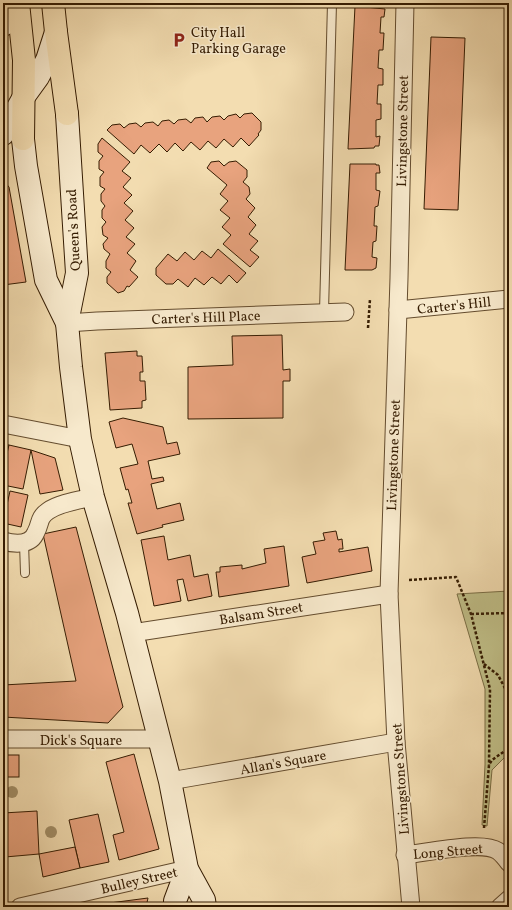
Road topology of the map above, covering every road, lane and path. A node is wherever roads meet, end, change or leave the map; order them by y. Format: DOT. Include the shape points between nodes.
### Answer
graph roads {
  1 [pos="11,3"];
  2 [pos="18,3"];
  3 [pos="53,3"];
  4 [pos="332,3"];
  5 [pos="405,3"];
  6 [pos="3,25"];
  7 [pos="56,32"];
  8 [pos="24,95"];
  9 [pos="13,137"];
  10 [pos="509,299"];
  11 [pos="370,300"];
  12 [pos="398,310"];
  13 [pos="324,312"];
  14 [pos="345,312"];
  15 [pos="67,323"];
  16 [pos="368,328"];
  17 [pos="3,424"];
  18 [pos="80,439"];
  19 [pos="93,497"];
  20 [pos="3,541"];
  21 [pos="24,543"];
  22 [pos="25,574"];
  23 [pos="405,580"];
  24 [pos="389,594"];
  25 [pos="509,613"];
  26 [pos="471,614"];
  27 [pos="132,633"];
  28 [pos="484,664"];
  29 [pos="509,696"];
  30 [pos="3,739"];
  31 [pos="160,739"];
  32 [pos="396,742"];
  33 [pos="509,748"];
  34 [pos="489,765"];
  35 [pos="170,781"];
  36 [pos="484,830"];
  37 [pos="405,855"];
  38 [pos="509,863"];
  39 [pos="187,869"];
  40 [pos="509,899"];
  41 [pos="20,907"];
  42 [pos="175,907"];
  43 [pos="205,907"];
  44 [pos="411,907"];
  45 [pos="500,907"];
  1 -- 6 [label="main road"];
  2 -- 8 [label="main road" via="24,60"];
  3 -- 7 [label="main road"];
  4 -- 13 [label="lane"];
  5 -- 12 [label="street, Livingstone Street"];
  7 -- 8 [label="main road" via="47,60"];
  7 -- 15 [label="main road, Queen's Road" via="67,114 77,273"];
  8 -- 9 [label="main road"];
  9 -- 15 [label="main road" via="26,166 46,280"];
  10 -- 12 [label="street, Carter's Hill"];
  11 -- 16 [label="path"];
  12 -- 24 [label="street, Livingstone Street"];
  13 -- 14 [label="street, Carter's Hill Place"];
  13 -- 15 [label="street, Carter's Hill Place"];
  15 -- 18 [label="main road"];
  17 -- 18 [label="street"];
  18 -- 19 [label="main road"];
  19 -- 21 [label="street" via="49,510 40,518 31,539"];
  19 -- 27 [label="main road"];
  20 -- 21 [label="street"];
  21 -- 22 [label="lane"];
  23 -- 26 [label="path" via="456,577"];
  24 -- 27 [label="street, Balsam Street"];
  24 -- 32 [label="street, Livingstone Street"];
  25 -- 26 [label="path"];
  26 -- 28 [label="path"];
  27 -- 31 [label="main road"];
  28 -- 29 [label="path" via="498,675"];
  28 -- 34 [label="path" via="490,689"];
  30 -- 31 [label="street, Dick's Square"];
  31 -- 35 [label="main road"];
  32 -- 35 [label="street, Allan's Square"];
  32 -- 37 [label="street, Livingstone Street"];
  33 -- 34 [label="path"];
  34 -- 36 [label="path"];
  35 -- 39 [label="main road"];
  37 -- 38 [label="street, Long Street" via="487,847 498,851"];
  37 -- 44 [label="street, Livingstone Street"];
  39 -- 41 [label="street, Bulley Street"];
  39 -- 42 [label="main road"];
  39 -- 43 [label="main road" via="204,900"];
  40 -- 45 [label="street"];
}
